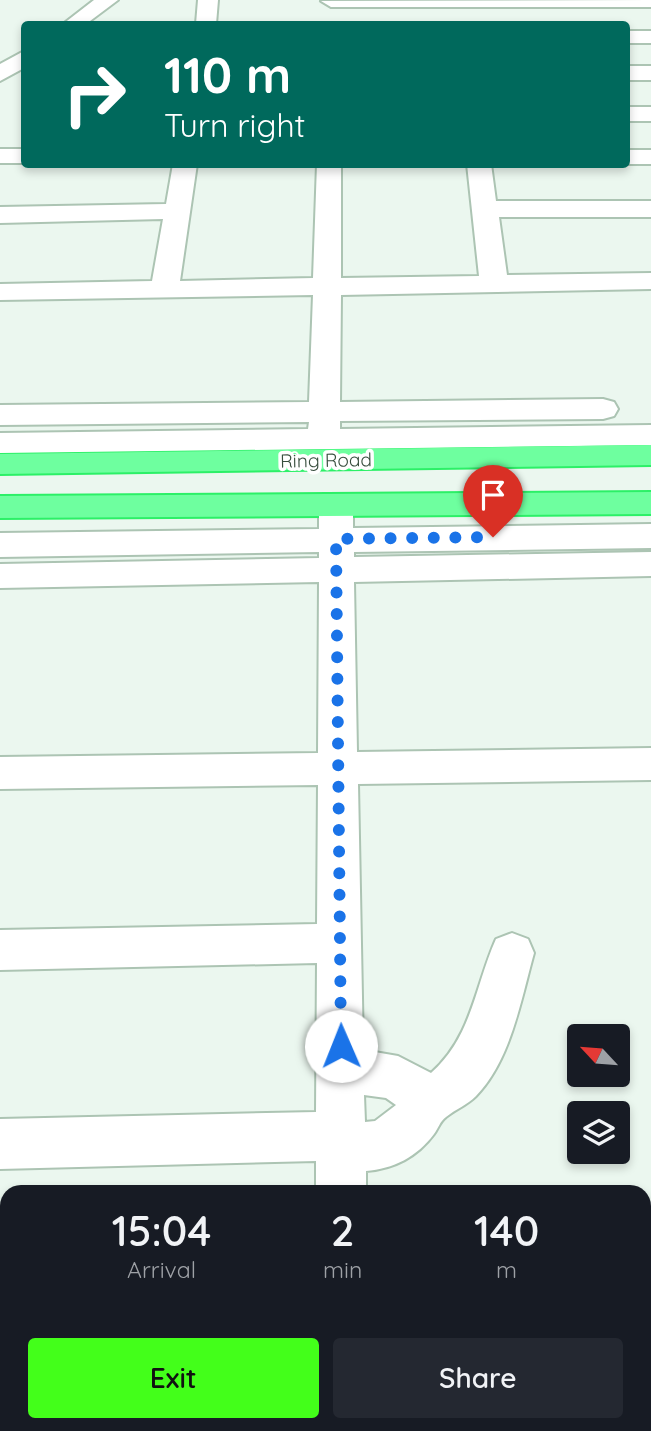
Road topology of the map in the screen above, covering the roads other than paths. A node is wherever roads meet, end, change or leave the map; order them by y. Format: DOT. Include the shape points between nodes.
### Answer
graph roads {
  1 [pos="108,0"];
  2 [pos="120,0"];
  3 [pos="208,0"];
  4 [pos="552,0"];
  5 [pos="331,1"];
  6 [pos="459,1"];
  7 [pos="651,1"];
  8 [pos="77,21"];
  9 [pos="117,21"];
  10 [pos="206,21"];
  11 [pos="330,21"];
  12 [pos="462,21"];
  13 [pos="630,37"];
  14 [pos="651,37"];
  15 [pos="21,60"];
  16 [pos="630,73"];
  17 [pos="651,73"];
  18 [pos="0,74"];
  19 [pos="630,114"];
  20 [pos="651,114"];
  21 [pos="0,156"];
  22 [pos="21,156"];
  23 [pos="630,157"];
  24 [pos="651,157"];
  25 [pos="184,168"];
  26 [pos="329,168"];
  27 [pos="480,168"];
  28 [pos="485,209"];
  29 [pos="651,209"];
  30 [pos="178,211"];
  31 [pos="0,215"];
  32 [pos="651,281"];
  33 [pos="494,283"];
  34 [pos="328,285"];
  35 [pos="165,288"];
  36 [pos="0,292"];
  37 [pos="651,408"];
  38 [pos="0,415"];
  39 [pos="325,424"];
  40 [pos="651,435"];
  41 [pos="0,443"];
  42 [pos="651,455"];
  43 [pos="0,464"];
  44 [pos="651,503"];
  45 [pos="0,507"];
  46 [pos="651,536"];
  47 [pos="336,538"];
  48 [pos="0,545"];
  49 [pos="651,564"];
  50 [pos="0,576"];
  51 [pos="651,764"];
  52 [pos="339,770"];
  53 [pos="0,773"];
  54 [pos="340,943"];
  55 [pos="0,950"];
  56 [pos="512,953"];
  57 [pos="342,1072"];
  58 [pos="427,1101"];
  59 [pos="0,1144"];
  60 [pos="342,1159"];
  1 -- 8 [label="street"];
  2 -- 9 [label="street"];
  3 -- 10 [label="street"];
  4 -- 6 [label="street"];
  4 -- 7 [label="street"];
  5 -- 6 [label="street"];
  5 -- 11 [label="street"];
  6 -- 12 [label="street"];
  13 -- 14 [label="street"];
  15 -- 18 [label="street"];
  16 -- 17 [label="street"];
  19 -- 20 [label="street"];
  21 -- 22 [label="street"];
  23 -- 24 [label="street"];
  25 -- 30 [label="street"];
  26 -- 34 [label="street"];
  27 -- 28 [label="street"];
  28 -- 29 [label="street"];
  28 -- 33 [label="street"];
  30 -- 31 [label="street"];
  30 -- 35 [label="street"];
  32 -- 33 [label="street"];
  33 -- 34 [label="street"];
  34 -- 35 [label="street"];
  34 -- 39 [label="street"];
  35 -- 36 [label="street"];
  37 -- 39 [label="street"];
  38 -- 39 [label="street"];
  39 -- 40 [label="street"];
  39 -- 41 [label="street"];
  42 -- 43 [label="highway, Ring Road"];
  44 -- 47 [label="highway"];
  45 -- 47 [label="highway"];
  46 -- 47 [label="street"];
  47 -- 48 [label="street"];
  47 -- 49 [label="street"];
  47 -- 50 [label="street"];
  47 -- 52 [label="street"];
  51 -- 52 [label="street"];
  52 -- 53 [label="street"];
  52 -- 54 [label="street"];
  54 -- 55 [label="street"];
  54 -- 57 [label="street"];
  56 -- 58 [label="street" via="479,1050 462,1079 445,1094"];
  57 -- 58 [label="street" via="381,1073 409,1082"];
  57 -- 60 [label="street"];
  58 -- 60 [label="street" via="416,1119 385,1144"];
  59 -- 60 [label="street"];
}
